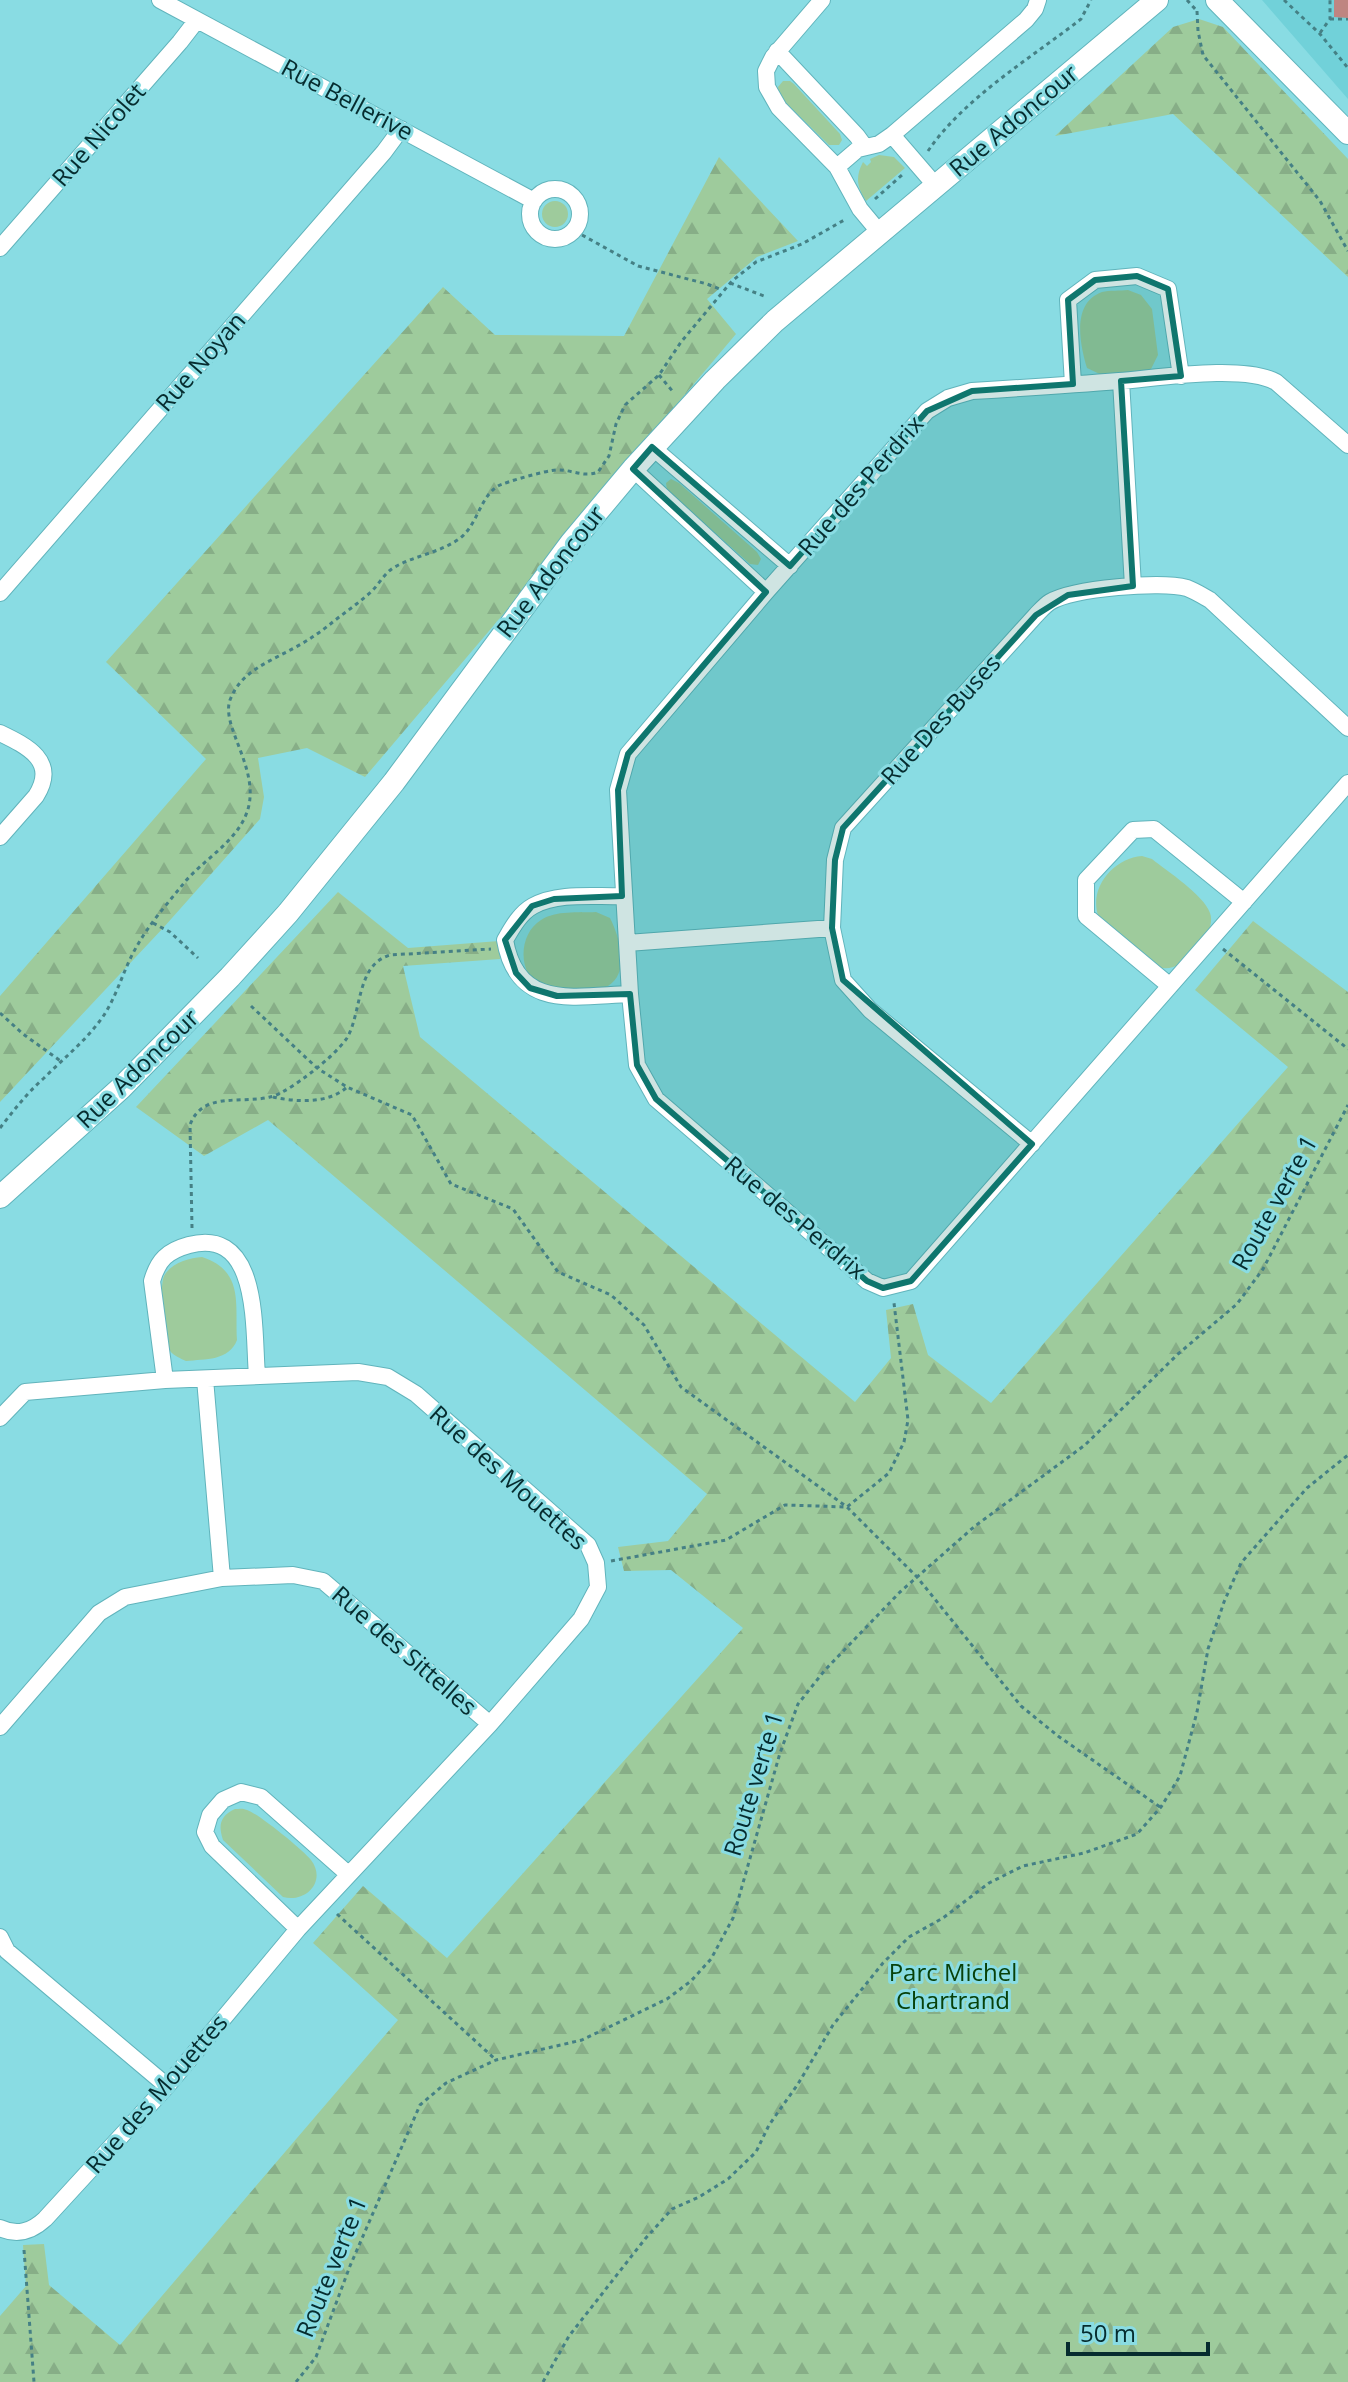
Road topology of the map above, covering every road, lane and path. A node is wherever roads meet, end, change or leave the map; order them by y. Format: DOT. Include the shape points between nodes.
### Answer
graph roads {
  1 [pos="160,0"];
  2 [pos="822,0"];
  3 [pos="1038,0"];
  4 [pos="1091,0"];
  5 [pos="1157,0"];
  6 [pos="1187,0"];
  7 [pos="1217,0"];
  8 [pos="1284,0"];
  9 [pos="1330,0"];
  10 [pos="1330,19"];
  11 [pos="1348,19"];
  12 [pos="197,20"];
  13 [pos="1320,34"];
  14 [pos="777,51"];
  15 [pos="1348,68"];
  16 [pos="401,129"];
  17 [pos="1348,133"];
  18 [pos="892,135"];
  19 [pos="865,147"];
  20 [pos="925,155"];
  21 [pos="837,167"];
  22 [pos="907,171"];
  23 [pos="936,186"];
  24 [pos="534,201"];
  25 [pos="869,203"];
  26 [pos="851,216"];
  27 [pos="880,233"];
  28 [pos="582,235"];
  29 [pos="0,248"];
  30 [pos="1348,251"];
  31 [pos="730,283"];
  32 [pos="723,291"];
  33 [pos="764,296"];
  34 [pos="659,375"];
  35 [pos="1181,376"];
  36 [pos="1121,381"];
  37 [pos="1073,384"];
  38 [pos="676,396"];
  39 [pos="1348,445"];
  40 [pos="652,447"];
  41 [pos="633,469"];
  42 [pos="790,566"];
  43 [pos="1133,586"];
  44 [pos="766,592"];
  45 [pos="0,593"];
  46 [pos="1348,728"];
  47 [pos="0,733"];
  48 [pos="1348,783"];
  49 [pos="0,837"];
  50 [pos="622,896"];
  51 [pos="1244,902"];
  52 [pos="153,923"];
  53 [pos="832,928"];
  54 [pos="1211,939"];
  55 [pos="627,943"];
  56 [pos="506,948"];
  57 [pos="198,958"];
  58 [pos="1170,986"];
  59 [pos="630,994"];
  60 [pos="251,1006"];
  61 [pos="0,1013"];
  62 [pos="1348,1049"];
  63 [pos="62,1062"];
  64 [pos="317,1068"];
  65 [pos="347,1087"];
  66 [pos="273,1097"];
  67 [pos="1348,1105"];
  68 [pos="0,1128"];
  69 [pos="1032,1144"];
  70 [pos="0,1197"];
  71 [pos="193,1244"];
  72 [pos="892,1287"];
  73 [pos="257,1375"];
  74 [pos="205,1379"];
  75 [pos="165,1380"];
  76 [pos="0,1418"];
  77 [pos="1348,1455"];
  78 [pos="847,1507"];
  79 [pos="596,1563"];
  80 [pos="917,1577"];
  81 [pos="222,1578"];
  82 [pos="490,1724"];
  83 [pos="0,1727"];
  84 [pos="1161,1807"];
  85 [pos="348,1874"];
  86 [pos="323,1901"];
  87 [pos="298,1929"];
  88 [pos="0,1937"];
  89 [pos="496,2060"];
  90 [pos="167,2086"];
  91 [pos="0,2228"];
  92 [pos="23,2232"];
  93 [pos="34,2382"];
  94 [pos="296,2382"];
  95 [pos="543,2382"];
  1 -- 12 [label="street, Rue Bellerive"];
  2 -- 14 [label="street"];
  3 -- 18 [label="street" via="1026,20"];
  4 -- 20 [label="path, Rue Adoncour" via="1081,19 964,109"];
  5 -- 23 [label="street, Rue Adoncour"];
  6 -- 30 [label="path" via="1197,11 1203,55 1320,201"];
  7 -- 17 [label="street"];
  8 -- 13 [label="path"];
  9 -- 10 [label="path"];
  10 -- 11 [label="path"];
  10 -- 13 [label="path"];
  12 -- 16 [label="street, Rue Bellerive"];
  12 -- 29 [label="street, Rue Nicolet"];
  13 -- 15 [label="path"];
  14 -- 19 [label="street"];
  14 -- 21 [label="street" via="766,71 769,93"];
  16 -- 24 [label="street, Rue Bellerive"];
  16 -- 45 [label="street, Rue Noyan"];
  18 -- 19 [label="street"];
  18 -- 23 [label="street"];
  19 -- 21 [label="street"];
  21 -- 27 [label="street"];
  22 -- 25 [label="path"];
  23 -- 27 [label="street, Rue Adoncour"];
  26 -- 31 [label="path, Rue Adoncour" via="756,262"];
  27 -- 40 [label="street, Rue Adoncour" via="745,349"];
  28 -- 32 [label="path" via="638,266"];
  31 -- 32 [label="path, Rue Adoncour"];
  31 -- 33 [label="path"];
  32 -- 34 [label="path, Rue Adoncour"];
  34 -- 38 [label="path"];
  34 -- 52 [label="path, Rue Adoncour" via="625,405 609,456 598,472 551,470 498,486 458,540 392,569 312,638 243,679 229,704 249,779 245,817"];
  35 -- 36 [label="street, Rue des Perdrix"];
  35 -- 37 [label="street" via="1168,289 1137,276 1095,280 1068,300"];
  35 -- 39 [label="street, Rue des Perdrix" via="1248,373 1268,378"];
  36 -- 37 [label="street, Rue des Perdrix"];
  36 -- 43 [label="street"];
  37 -- 42 [label="street, Rue des Perdrix" via="972,391 927,411"];
  40 -- 41 [label="street, Rue Adoncour"];
  40 -- 42 [label="street, Rue des Perdrix"];
  41 -- 44 [label="street"];
  41 -- 70 [label="street, Rue Adoncour" via="288,913 148,1062"];
  42 -- 44 [label="street, Rue des Perdrix"];
  43 -- 46 [label="street, Rue Des Buses" via="1181,587 1210,600"];
  43 -- 53 [label="street, Rue Des Buses" via="1049,602 843,828 835,860"];
  44 -- 50 [label="street, Rue des Perdrix" via="628,754 618,790"];
  47 -- 49 [label="street" via="30,749 43,773 40,789"];
  48 -- 51 [label="street, Rue des Perdrix"];
  50 -- 55 [label="street, Rue des Perdrix"];
  50 -- 56 [label="street" via="554,899 532,906 505,940"];
  51 -- 54 [label="street, Rue des Perdrix"];
  51 -- 58 [label="street" via="1154,829 1133,830 1086,880 1086,916"];
  52 -- 57 [label="path"];
  52 -- 63 [label="path, Rue Adoncour" via="107,1011"];
  53 -- 55 [label="street"];
  53 -- 69 [label="street, Rue Des Buses" via="843,980 861,1000"];
  54 -- 58 [label="street, Rue des Perdrix"];
  54 -- 62 [label="path"];
  55 -- 59 [label="street, Rue des Perdrix"];
  56 -- 59 [label="street" via="516,973 530,988 557,996"];
  56 -- 64 [label="path" via="382,958 367,976 345,1040"];
  58 -- 69 [label="street, Rue des Perdrix"];
  59 -- 72 [label="street, Rue des Perdrix" via="637,1065 656,1099 867,1281"];
  60 -- 64 [label="path"];
  61 -- 63 [label="path"];
  63 -- 68 [label="path, Rue Adoncour"];
  64 -- 65 [label="path"];
  64 -- 66 [label="path"];
  65 -- 66 [label="path" via="322,1099"];
  65 -- 78 [label="path" via="412,1115 451,1184 513,1209 558,1272 611,1295 644,1325 681,1387"];
  66 -- 71 [label="path" via="204,1106 192,1119"];
  67 -- 80 [label="path, Route verte 1" via="1263,1269 1237,1304 1085,1445 975,1526"];
  69 -- 72 [label="street, Rue des Perdrix" via="911,1281"];
  71 -- 73 [label="street" via="221,1246 238,1257 249,1282"];
  71 -- 75 [label="street" via="169,1251 152,1281"];
  72 -- 78 [label="path" via="908,1420 904,1442 889,1473"];
  73 -- 74 [label="street, Rue des Mouettes"];
  73 -- 79 [label="street, Rue des Mouettes" via="358,1372 388,1377 416,1394 588,1545"];
  74 -- 75 [label="street, Rue des Mouettes"];
  74 -- 81 [label="street"];
  75 -- 76 [label="street, Rue des Mouettes" via="25,1392"];
  77 -- 84 [label="path" via="1307,1488 1241,1563 1208,1649 1180,1776"];
  78 -- 79 [label="path" via="785,1505 726,1540"];
  78 -- 80 [label="path"];
  79 -- 82 [label="street, Rue des Mouettes" via="598,1587 581,1619"];
  80 -- 84 [label="path" via="1021,1706"];
  80 -- 89 [label="path, Route verte 1" via="798,1704 733,1918 711,1959 667,1999 582,2040"];
  81 -- 82 [label="street, Rue des Sittelles" via="293,1575 323,1581"];
  81 -- 83 [label="street, Rue des Sittelles" via="125,1597 99,1613"];
  82 -- 85 [label="street, Rue des Mouettes"];
  84 -- 95 [label="path" via="1137,1834 1023,1866 909,1937 833,2025 756,2152 728,2179 672,2209 569,2336"];
  85 -- 86 [label="street, Rue des Mouettes"];
  85 -- 87 [label="street" via="261,1797 241,1792 223,1800 205,1832 212,1846"];
  86 -- 87 [label="street, Rue des Mouettes"];
  86 -- 89 [label="path"];
  87 -- 90 [label="street, Rue des Mouettes"];
  88 -- 90 [label="street" via="7,1951"];
  89 -- 94 [label="path, Route verte 1" via="446,2083 420,2105 316,2357"];
  90 -- 92 [label="street, Rue des Mouettes" via="45,2219"];
  91 -- 92 [label="street"];
  92 -- 93 [label="path"];
}
